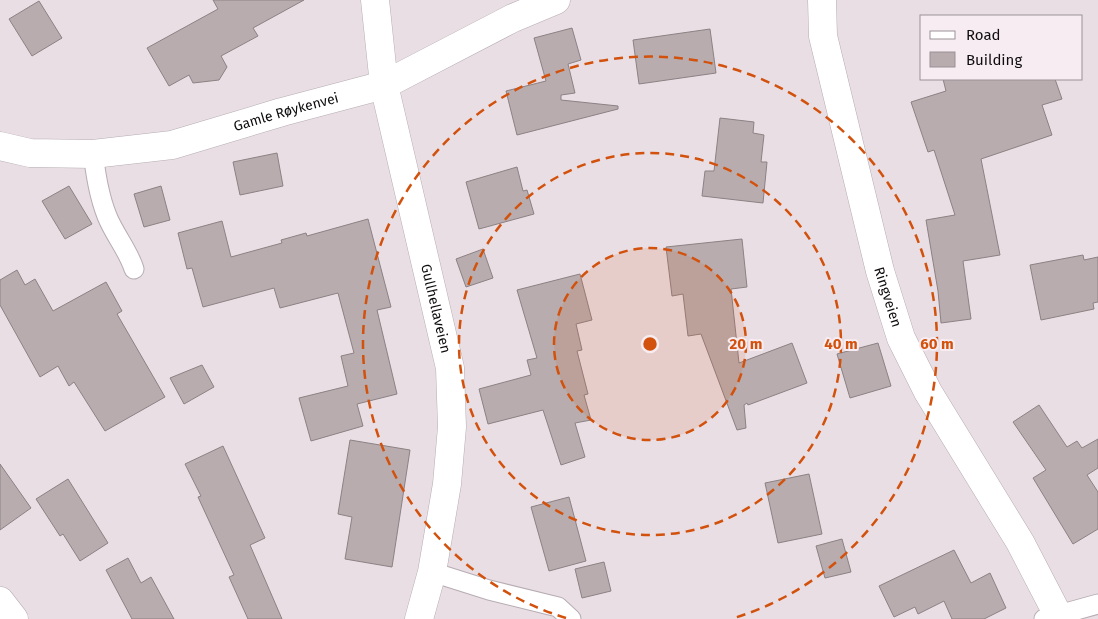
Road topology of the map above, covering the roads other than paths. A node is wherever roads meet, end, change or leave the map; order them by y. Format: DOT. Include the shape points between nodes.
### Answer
graph roads {
  1 [pos="375,0"];
  2 [pos="556,0"];
  3 [pos="822,0"];
  4 [pos="384,85"];
  5 [pos="0,146"];
  6 [pos="93,154"];
  7 [pos="134,269"];
  8 [pos="432,572"];
  9 [pos="0,600"];
  10 [pos="1098,604"];
  11 [pos="1054,618"];
  12 [pos="14,619"];
  13 [pos="419,619"];
  14 [pos="571,619"];
  1 -- 4 [label="street, Gullhellaveien"];
  2 -- 4 [label="street, Gamle Røykenvei" via="513,18"];
  3 -- 11 [label="street, Ringveien" via="823,36 829,64 880,271 902,338 928,392 1020,542"];
  4 -- 6 [label="street, Gamle Røykenvei" via="172,145"];
  4 -- 8 [label="street, Gullhellaveien" via="450,368 452,427 448,474"];
  5 -- 6 [label="street, Gamle Røykenvei" via="30,153"];
  6 -- 7 [label="lane" via="108,218 130,255"];
  8 -- 13 [label="street, Gullhellaveien"];
  8 -- 14 [label="lane" via="558,607"];
  9 -- 12 [label="street"];
  10 -- 11 [label="lane"];
}
